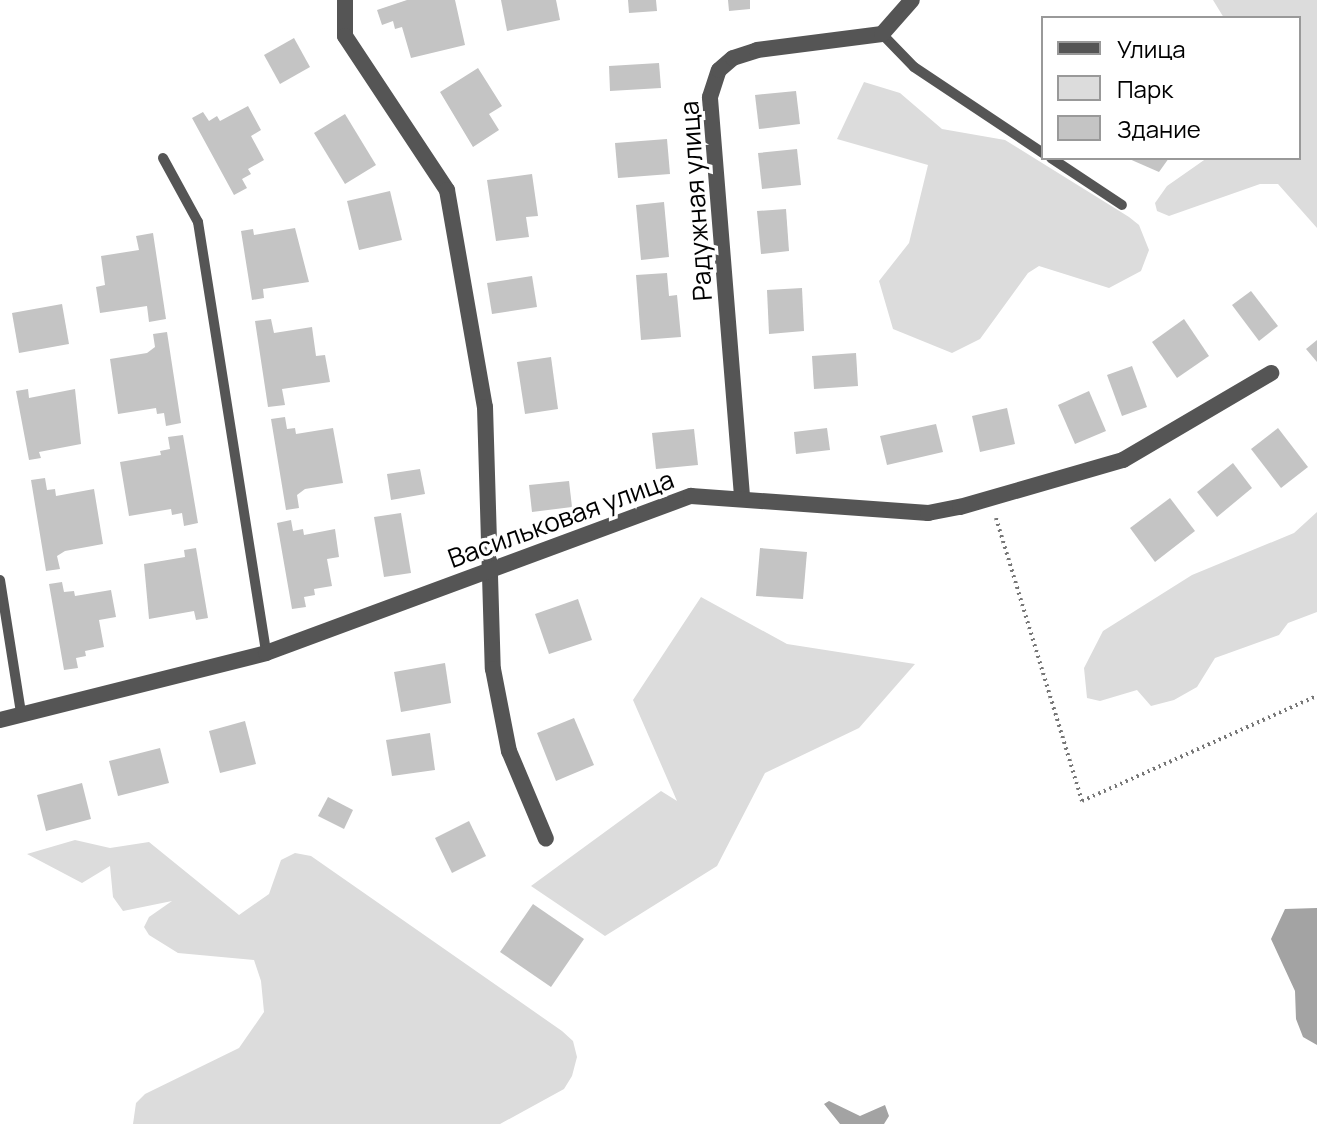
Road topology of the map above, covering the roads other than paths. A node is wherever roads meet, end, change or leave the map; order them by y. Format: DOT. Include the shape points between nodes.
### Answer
graph roads {
  1 [pos="345,0"];
  2 [pos="912,0"];
  3 [pos="882,34"];
  4 [pos="1041,152"];
  5 [pos="163,158"];
  6 [pos="1054,160"];
  7 [pos="1122,205"];
  8 [pos="1271,373"];
  9 [pos="742,496"];
  10 [pos="491,570"];
  11 [pos="0,580"];
  12 [pos="266,653"];
  13 [pos="21,712"];
  14 [pos="0,720"];
  15 [pos="546,839"];
  1 -- 10 [label="street" via="345,36 447,190 485,407"];
  2 -- 3 [label="street"];
  3 -- 4 [label="lane" via="914,67"];
  3 -- 9 [label="street, Радужная улица" via="757,50 733,58 719,70 710,97"];
  5 -- 12 [label="lane" via="198,222"];
  6 -- 7 [label="lane"];
  8 -- 9 [label="street, Васильковая улица" via="1123,460 928,513"];
  9 -- 10 [label="street, Васильковая улица" via="691,496"];
  10 -- 12 [label="street, Васильковая улица"];
  10 -- 15 [label="street" via="493,669 509,751"];
  11 -- 13 [label="lane"];
  12 -- 13 [label="street, Васильковая улица"];
  13 -- 14 [label="street, Васильковая улица"];
}
